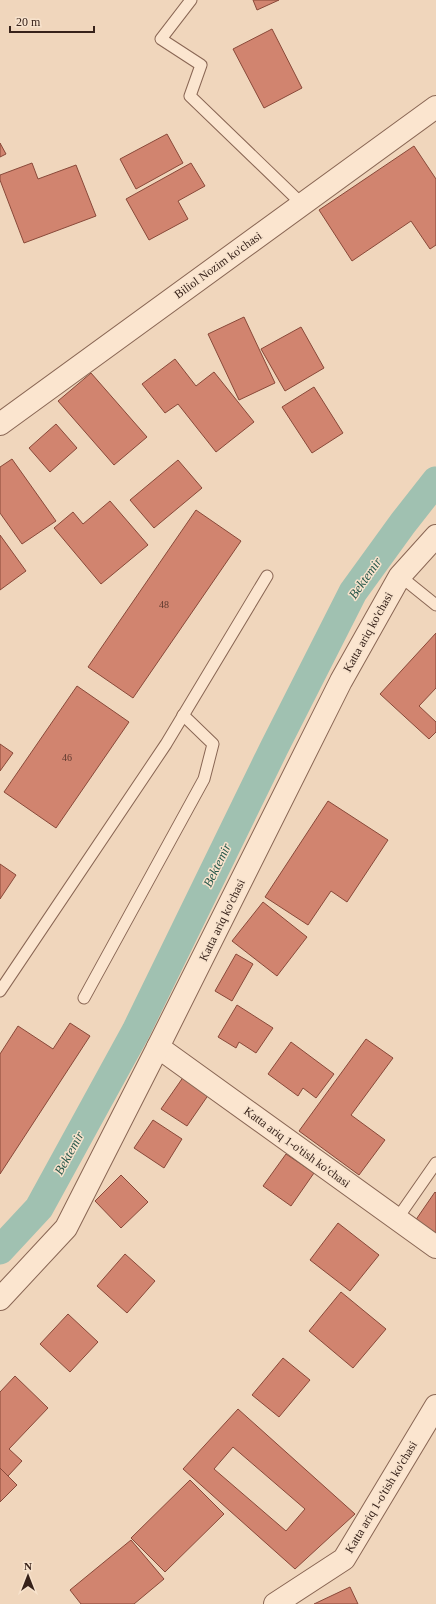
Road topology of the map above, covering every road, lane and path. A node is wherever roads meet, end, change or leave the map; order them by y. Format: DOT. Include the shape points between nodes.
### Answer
graph roads {
  1 [pos="191,0"];
  2 [pos="436,107"];
  3 [pos="302,204"];
  4 [pos="0,424"];
  5 [pos="436,536"];
  6 [pos="267,576"];
  7 [pos="400,576"];
  8 [pos="436,605"];
  9 [pos="183,716"];
  10 [pos="0,991"];
  11 [pos="84,998"];
  12 [pos="158,1048"];
  13 [pos="436,1163"];
  14 [pos="397,1219"];
  15 [pos="436,1247"];
  16 [pos="0,1299"];
  17 [pos="436,1406"];
  18 [pos="275,1604"];
  1 -- 3 [label="lane" via="161,39 201,65 190,96"];
  2 -- 3 [label="street, Biliol Nozim ko'chasi"];
  3 -- 4 [label="street, Biliol Nozim ko'chasi"];
  5 -- 7 [label="street, Katta ariq ko'chasi"];
  6 -- 9 [label="lane"];
  7 -- 8 [label="lane"];
  7 -- 12 [label="street, Katta ariq ko'chasi" via="341,681"];
  9 -- 10 [label="lane"];
  9 -- 11 [label="lane" via="213,744 204,779"];
  12 -- 14 [label="street, Katta ariq 1-o'tish ko'chasi"];
  12 -- 16 [label="street, Katta ariq ko'chasi" via="66,1228"];
  13 -- 14 [label="lane"];
  14 -- 15 [label="street, Katta ariq 1-o'tish ko'chasi"];
  17 -- 18 [label="street, Katta ariq 1-o'tish ko'chasi" via="344,1558"];
}
